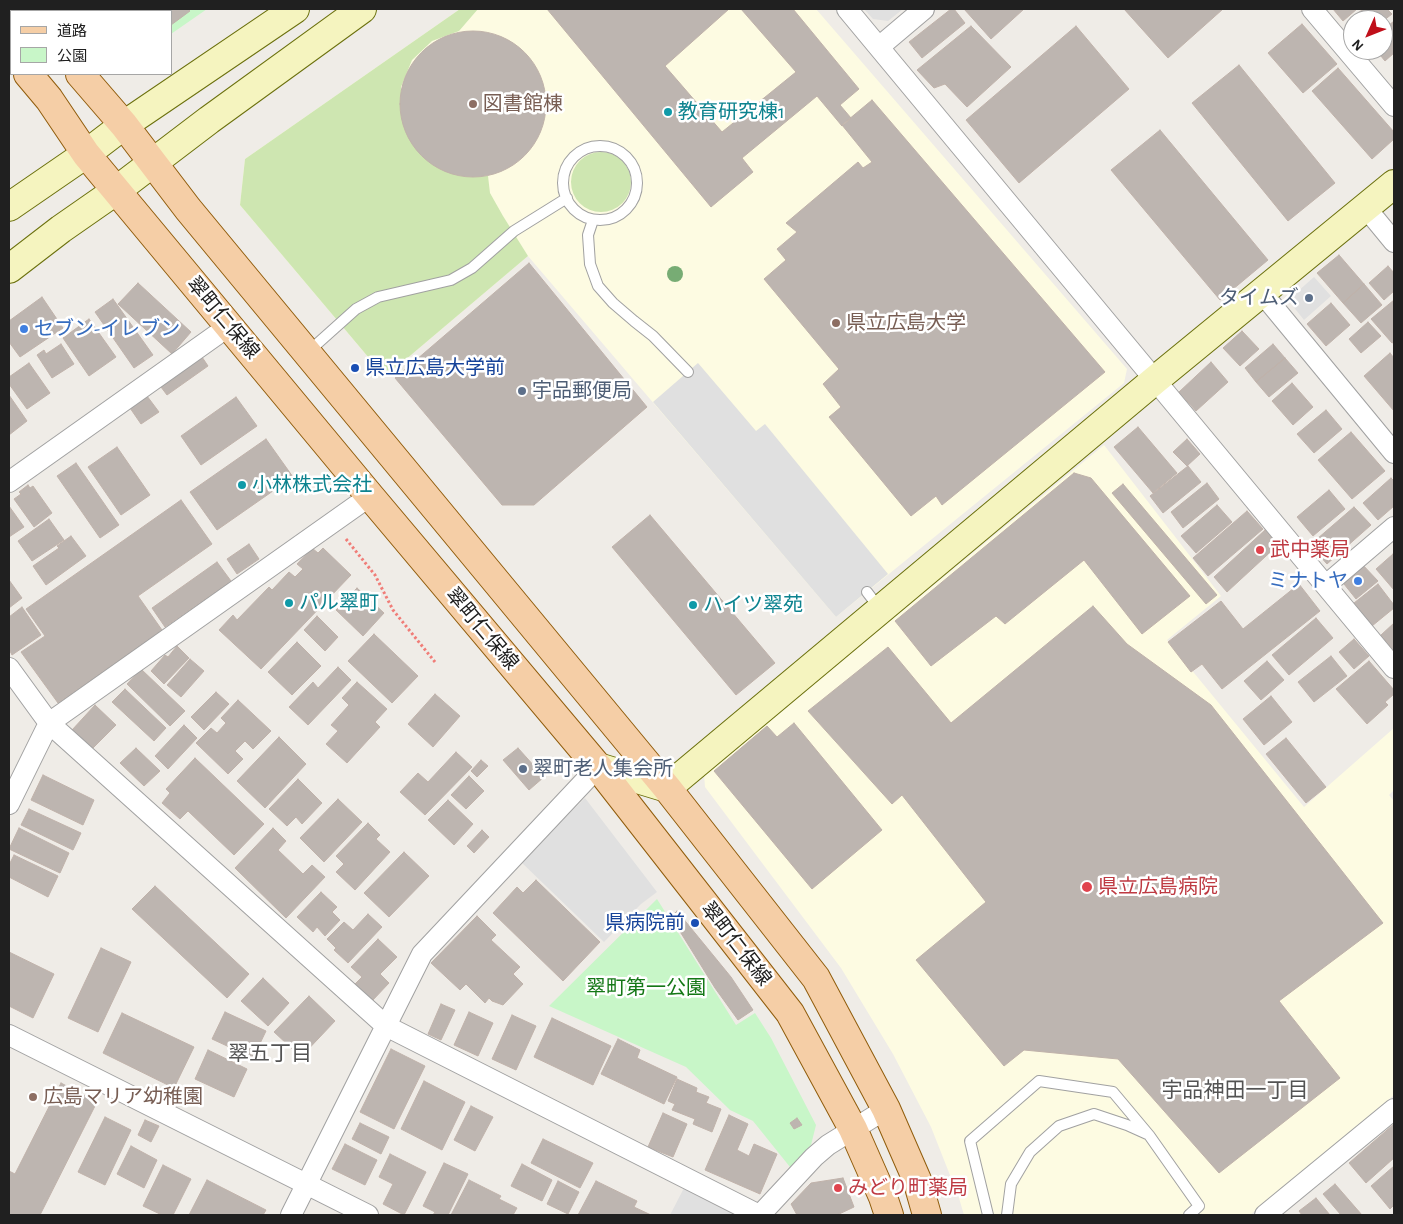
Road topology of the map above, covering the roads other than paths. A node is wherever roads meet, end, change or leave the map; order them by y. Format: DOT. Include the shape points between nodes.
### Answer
graph roads {
  1 [pos="295,9"];
  2 [pos="362,9"];
  3 [pos="847,9"];
  4 [pos="924,9"];
  5 [pos="1312,9"];
  6 [pos="879,47"];
  7 [pos="29,75"];
  8 [pos="81,75"];
  9 [pos="1394,106"];
  10 [pos="124,125"];
  11 [pos="86,154"];
  12 [pos="152,163"];
  13 [pos="1394,184"];
  14 [pos="117,190"];
  15 [pos="567,198"];
  16 [pos="9,208"];
  17 [pos="1366,208"];
  18 [pos="593,220"];
  19 [pos="1394,242"];
  20 [pos="9,269"];
  21 [pos="1262,293"];
  22 [pos="229,326"];
  23 [pos="307,353"];
  24 [pos="688,372"];
  25 [pos="1155,380"];
  26 [pos="1394,453"];
  27 [pos="9,482"];
  28 [pos="370,496"];
  29 [pos="1394,527"];
  30 [pos="1326,585"];
  31 [pos="9,668"];
  32 [pos="1394,668"];
  33 [pos="50,723"];
  34 [pos="598,767"];
  35 [pos="667,788"];
  36 [pos="9,804"];
  37 [pos="386,1026"];
  38 [pos="9,1035"];
  39 [pos="886,1109"];
  40 [pos="1394,1109"];
  41 [pos="852,1129"];
  42 [pos="1149,1135"];
  43 [pos="306,1184"];
  44 [pos="291,1215"];
  45 [pos="368,1215"];
  46 [pos="759,1215"];
  47 [pos="889,1215"];
  48 [pos="927,1215"];
  49 [pos="988,1215"];
  50 [pos="1007,1215"];
  51 [pos="1189,1215"];
  52 [pos="1265,1215"];
  1 -- 10 [label="street"];
  2 -- 12 [label="street"];
  3 -- 6 [label="street"];
  4 -- 6 [label="street"];
  5 -- 9 [label="street"];
  6 -- 25 [label="street"];
  7 -- 11 [label="main road, 翠町仁保線"];
  8 -- 10 [label="main road, 翠町仁保線"];
  10 -- 11 [label="street"];
  10 -- 12 [label="main road, 翠町仁保線"];
  11 -- 14 [label="main road, 翠町仁保線"];
  11 -- 16 [label="street"];
  12 -- 14 [label="street"];
  12 -- 23 [label="main road, 翠町仁保線"];
  13 -- 17 [label="street"];
  14 -- 20 [label="street"];
  14 -- 22 [label="main road, 翠町仁保線"];
  15 -- 18 [label="lane" via="579,213"];
  15 -- 18 [label="lane" via="563,176 580,152 594,146 608,146 622,153 637,177 637,191 631,204 620,214 607,220"];
  15 -- 23 [label="lane" via="514,232 472,268 451,280 378,297 356,309"];
  17 -- 19 [label="street"];
  17 -- 21 [label="street"];
  18 -- 24 [label="lane" via="588,235 590,264 598,286"];
  21 -- 25 [label="street"];
  21 -- 26 [label="street"];
  22 -- 27 [label="street"];
  22 -- 28 [label="main road, 翠町仁保線"];
  23 -- 35 [label="main road, 翠町仁保線"];
  25 -- 30 [label="street"];
  25 -- 35 [label="street" via="874,601"];
  28 -- 33 [label="street"];
  28 -- 34 [label="main road, 翠町仁保線"];
  29 -- 30 [label="street"];
  30 -- 32 [label="street"];
  31 -- 33 [label="street"];
  33 -- 36 [label="street"];
  33 -- 37 [label="street"];
  34 -- 35 [label="street"];
  34 -- 37 [label="street" via="422,954"];
  34 -- 41 [label="main road, 翠町仁保線" via="790,1013"];
  35 -- 39 [label="main road, 翠町仁保線" via="816,978"];
  37 -- 43 [label="street"];
  37 -- 46 [label="street"];
  38 -- 43 [label="street"];
  39 -- 41 [label="street"];
  39 -- 48 [label="main road, 翠町仁保線" via="917,1180"];
  40 -- 52 [label="street"];
  41 -- 46 [label="street" via="828,1144"];
  41 -- 47 [label="main road, 翠町仁保線"];
  42 -- 49 [label="lane" via="1113,1092 1039,1081 970,1141"];
  42 -- 50 [label="lane" via="1094,1114 1059,1126 1030,1152 1011,1184"];
  42 -- 51 [label="lane" via="1199,1206"];
  43 -- 44 [label="street"];
  43 -- 45 [label="street"];
}
